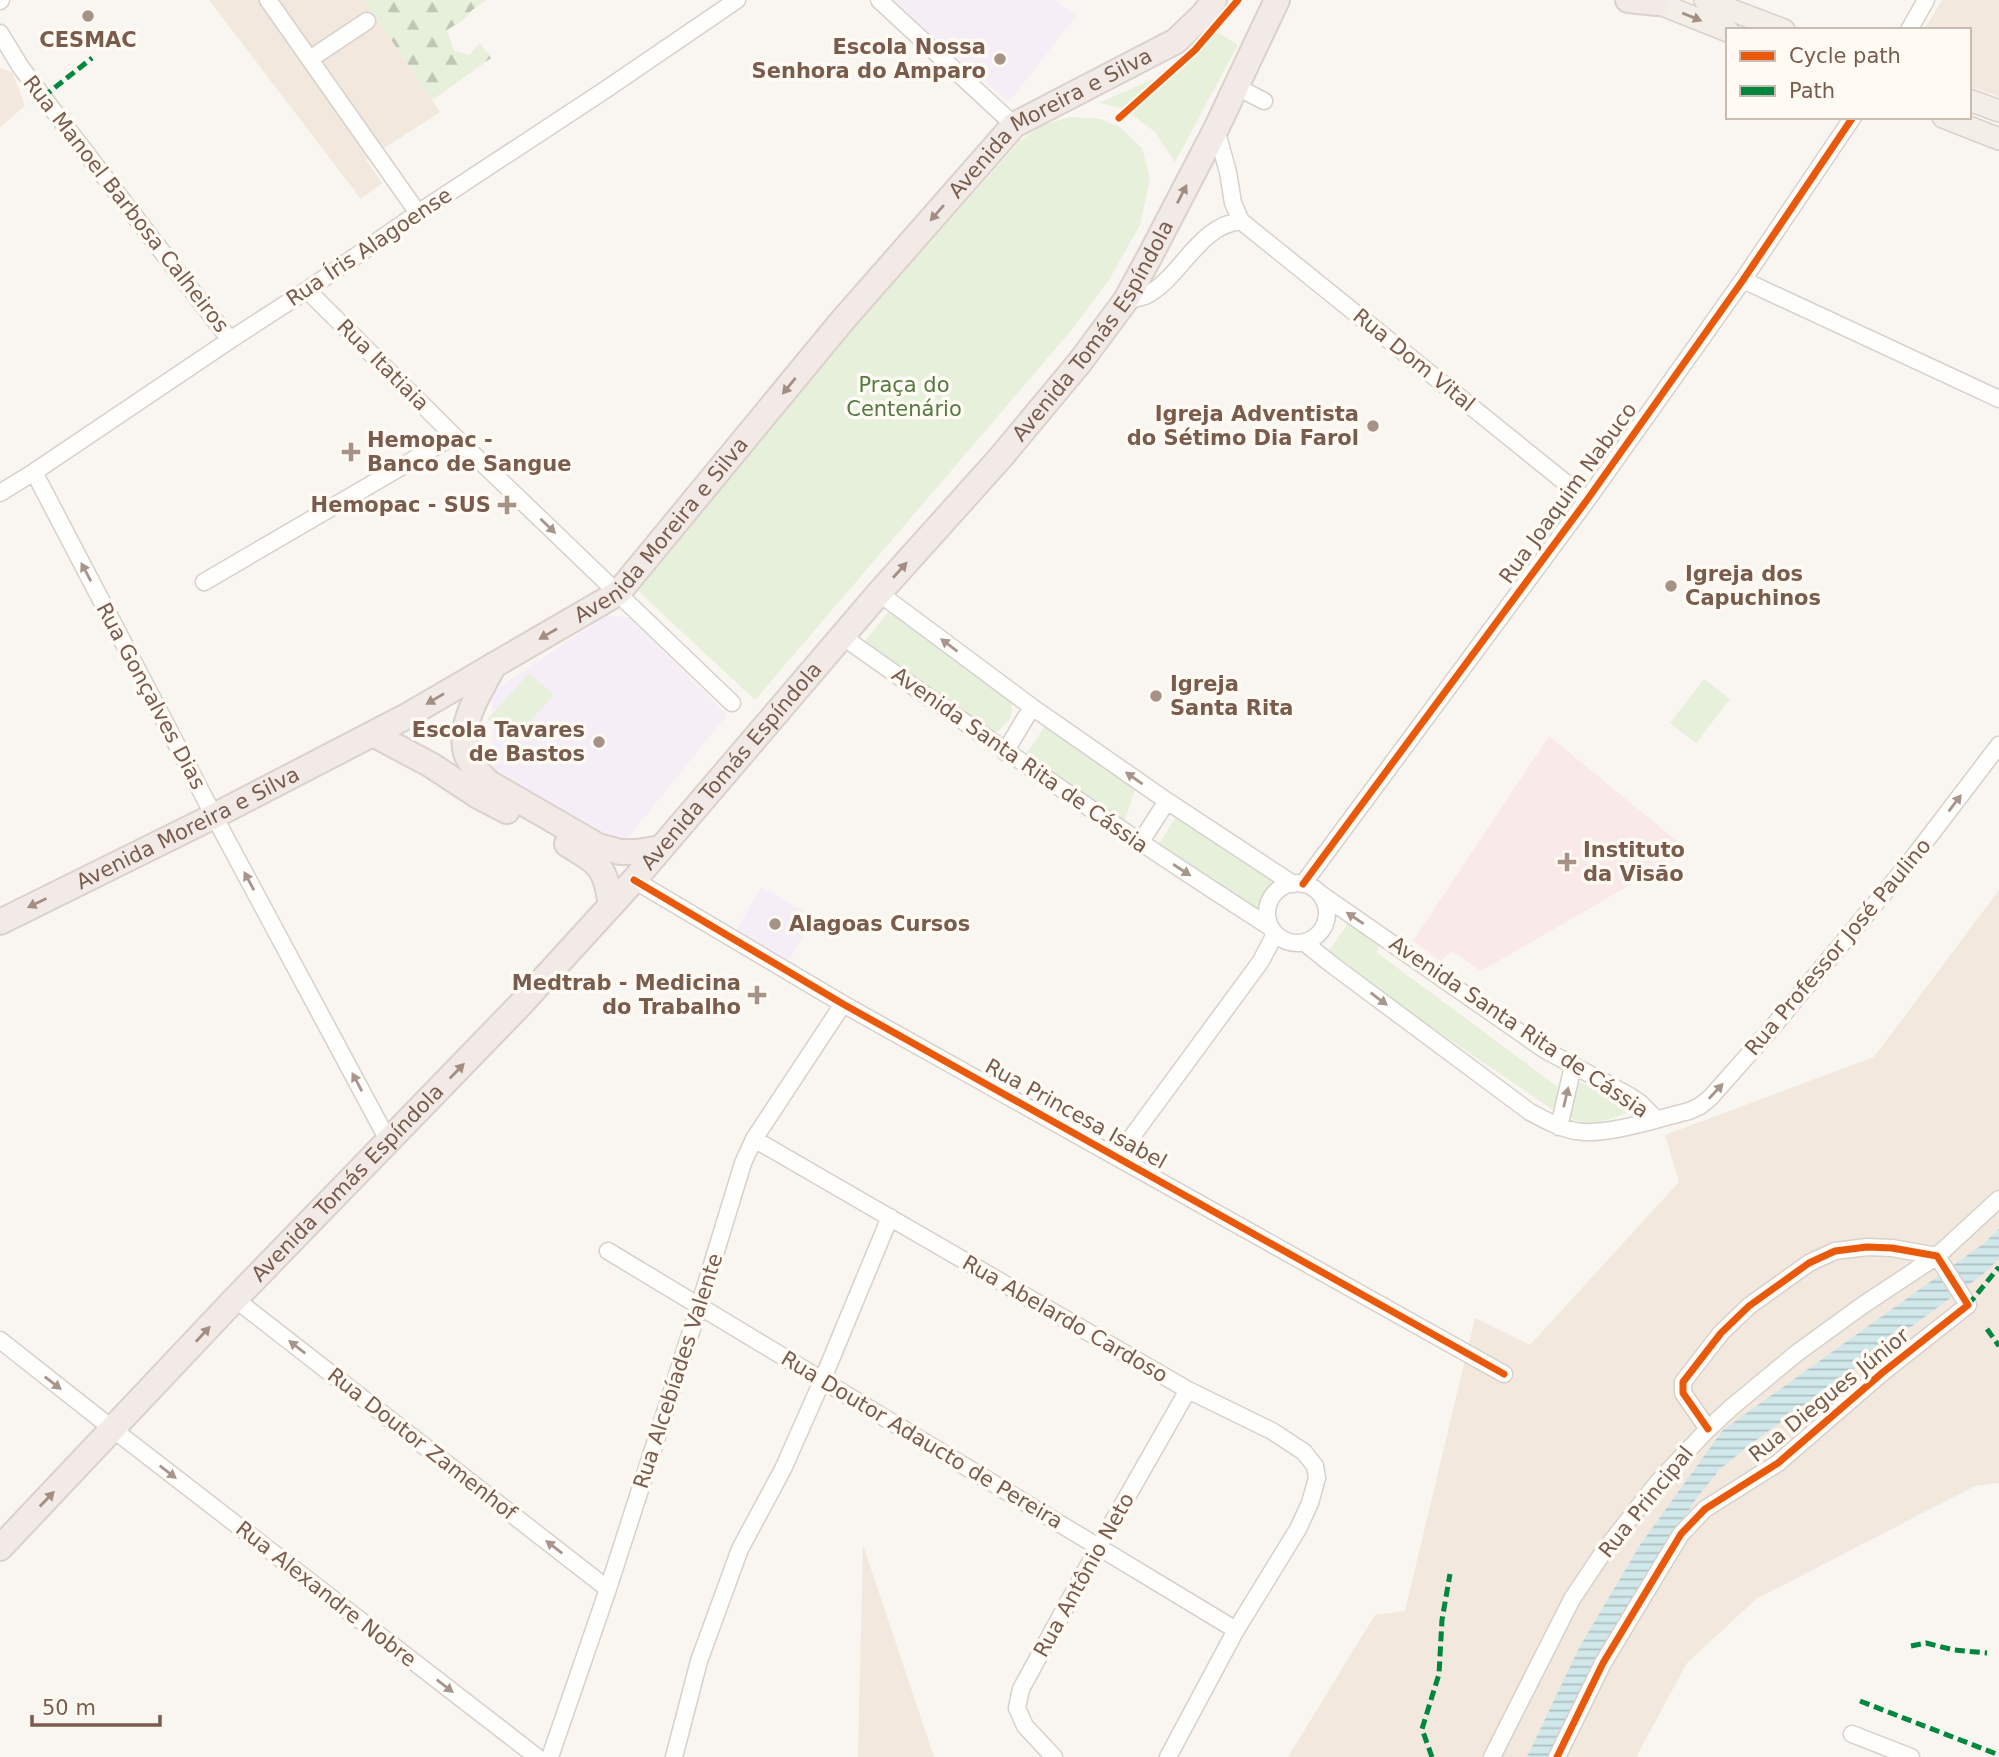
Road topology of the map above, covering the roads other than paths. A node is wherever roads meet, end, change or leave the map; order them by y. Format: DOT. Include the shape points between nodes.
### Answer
graph roads {
  1 [pos="268,0"];
  2 [pos="737,0"];
  3 [pos="880,0"];
  4 [pos="1214,0"];
  5 [pos="1277,0"];
  6 [pos="1628,0"];
  7 [pos="1705,0"];
  8 [pos="1926,0"];
  9 [pos="1654,1"];
  10 [pos="367,21"];
  11 [pos="1779,28"];
  12 [pos="1910,28"];
  13 [pos="1726,30"];
  14 [pos="0,33"];
  15 [pos="310,59"];
  16 [pos="1235,86"];
  17 [pos="1264,101"];
  18 [pos="1971,101"];
  19 [pos="1999,111"];
  20 [pos="1852,119"];
  21 [pos="1948,119"];
  22 [pos="1014,125"];
  23 [pos="1216,129"];
  24 [pos="1999,139"];
  25 [pos="418,213"];
  26 [pos="1241,221"];
  27 [pos="1743,280"];
  28 [pos="307,290"];
  29 [pos="1125,300"];
  30 [pos="230,340"];
  31 [pos="1999,399"];
  32 [pos="454,436"];
  33 [pos="34,472"];
  34 [pos="0,493"];
  35 [pos="1587,499"];
  36 [pos="204,582"];
  37 [pos="618,593"];
  38 [pos="879,593"];
  39 [pos="843,637"];
  40 [pos="494,664"];
  41 [pos="732,703"];
  42 [pos="1032,707"];
  43 [pos="466,730"];
  44 [pos="373,734"];
  45 [pos="1999,746"];
  46 [pos="1005,752"];
  47 [pos="431,765"];
  48 [pos="1167,801"];
  49 [pos="214,816"];
  50 [pos="1140,843"];
  51 [pos="661,848"];
  52 [pos="634,880"];
  53 [pos="1298,884"];
  54 [pos="1318,892"];
  55 [pos="611,905"];
  56 [pos="0,922"];
  57 [pos="1277,934"];
  58 [pos="1305,943"];
  59 [pos="843,1004"];
  60 [pos="1573,1066"];
  61 [pos="1656,1119"];
  62 [pos="1559,1127"];
  63 [pos="754,1139"];
  64 [pos="389,1142"];
  65 [pos="1118,1157"];
  66 [pos="1999,1199"];
  67 [pos="890,1217"];
  68 [pos="608,1251"];
  69 [pos="1940,1260"];
  70 [pos="235,1299"];
  71 [pos="699,1307"];
  72 [pos="0,1340"];
  73 [pos="1504,1374"];
  74 [pos="822,1381"];
  75 [pos="1188,1390"];
  76 [pos="1708,1429"];
  77 [pos="114,1430"];
  78 [pos="1100,1546"];
  79 [pos="0,1549"];
  80 [pos="608,1589"];
  81 [pos="1236,1630"];
  82 [pos="1852,1734"];
  83 [pos="537,1757"];
  84 [pos="550,1757"];
  85 [pos="674,1757"];
  86 [pos="1054,1757"];
  87 [pos="1168,1757"];
  88 [pos="1492,1757"];
  89 [pos="1557,1757"];
  90 [pos="1910,1757"];
  1 -- 15 [label="street"];
  2 -- 25 [label="street, Rua Íris Alagoense"];
  3 -- 22 [label="street"];
  4 -- 22 [label="highway, Avenida Moreira e Silva" via="1176,41"];
  5 -- 16 [label="highway, Avenida Tomás Espíndola"];
  6 -- 9 [label="highway"];
  7 -- 11 [label="main road"];
  8 -- 12 [label="street"];
  9 -- 13 [label="main road, one-way"];
  10 -- 15 [label="street"];
  14 -- 30 [label="street, Rua Manoel Barbosa Calheiros" via="43,97"];
  15 -- 25 [label="street"];
  16 -- 17 [label="street"];
  16 -- 23 [label="highway, Avenida Tomás Espíndola"];
  18 -- 19 [label="main road"];
  20 -- 27 [label="street, Rua Joaquim Nabuco"];
  21 -- 24 [label="main road"];
  22 -- 37 [label="highway, Avenida Moreira e Silva, one-way" via="842,321"];
  23 -- 26 [label="street"];
  29 -- 23 [label="highway, Avenida Tomás Espíndola, one-way"];
  25 -- 28 [label="street, Rua Íris Alagoense"];
  26 -- 29 [label="street" via="1220,226 1146,295"];
  26 -- 35 [label="street, Rua Dom Vital"];
  27 -- 31 [label="street"];
  27 -- 35 [label="street, Rua Joaquim Nabuco"];
  28 -- 30 [label="street, Rua Íris Alagoense"];
  28 -- 32 [label="street, Rua Itatiaia"];
  38 -- 29 [label="highway, Avenida Tomás Espíndola, one-way" via="1018,436"];
  30 -- 33 [label="street, Rua Íris Alagoense"];
  32 -- 36 [label="street"];
  32 -- 37 [label="street, Rua Itatiaia, one-way"];
  33 -- 34 [label="street, Rua Íris Alagoense"];
  49 -- 33 [label="street, Rua Gonçalves Dias, one-way"];
  35 -- 53 [label="street, Rua Joaquim Nabuco"];
  37 -- 40 [label="highway, Avenida Moreira e Silva, one-way"];
  37 -- 41 [label="street, Rua Itatiaia"];
  38 -- 39 [label="highway, Avenida Tomás Espíndola"];
  42 -- 38 [label="street, one-way"];
  39 -- 46 [label="street, Avenida Santa Rita de Cássia"];
  39 -- 51 [label="highway, Avenida Tomás Espíndola"];
  40 -- 43 [label="highway"];
  40 -- 44 [label="highway, Avenida Moreira e Silva, one-way"];
  42 -- 46 [label="street"];
  48 -- 42 [label="street, one-way"];
  43 -- 47 [label="highway" via="450,754"];
  43 -- 51 [label="highway" via="466,752 489,783 598,846 620,852"];
  44 -- 47 [label="highway"];
  44 -- 49 [label="highway, Avenida Moreira e Silva"];
  61 -- 45 [label="street, Rua Professor José Paulino, one-way" via="1689,1111 1710,1098 1909,863"];
  46 -- 50 [label="street, Avenida Santa Rita de Cássia"];
  47 -- 55 [label="highway" via="588,857 605,875"];
  48 -- 50 [label="street"];
  48 -- 53 [label="street"];
  49 -- 56 [label="highway, Avenida Moreira e Silva, one-way"];
  64 -- 49 [label="street, Rua Gonçalves Dias, one-way"];
  50 -- 57 [label="street, Avenida Santa Rita de Cássia, one-way"];
  51 -- 52 [label="highway, Avenida Tomás Espíndola"];
  52 -- 55 [label="highway, Avenida Tomás Espíndola"];
  52 -- 59 [label="street, Rua Princesa Isabel"];
  53 -- 54 [label="street"];
  53 -- 57 [label="street" via="1283,886 1270,900 1267,909"];
  54 -- 58 [label="street" via="1327,917 1320,933"];
  60 -- 54 [label="street, Avenida Santa Rita de Cássia, one-way"];
  64 -- 55 [label="highway, Avenida Tomás Espíndola, one-way"];
  57 -- 58 [label="street"];
  57 -- 65 [label="street"];
  58 -- 62 [label="street, Avenida Santa Rita de Cássia, one-way" via="1530,1112"];
  59 -- 63 [label="street, Rua Alcebíades Valente"];
  59 -- 65 [label="street, Rua Princesa Isabel"];
  60 -- 61 [label="street, Avenida Santa Rita de Cássia" via="1628,1095"];
  62 -- 60 [label="street, one-way"];
  61 -- 62 [label="street, Avenida Santa Rita de Cássia" via="1601,1132"];
  63 -- 67 [label="street, Rua Abelardo Cardoso"];
  63 -- 71 [label="street, Rua Alcebíades Valente"];
  64 -- 70 [label="highway, Avenida Tomás Espíndola"];
  65 -- 73 [label="street, Rua Princesa Isabel"];
  66 -- 69 [label="street, Rua Principal"];
  67 -- 74 [label="street"];
  67 -- 75 [label="street, Rua Abelardo Cardoso"];
  68 -- 71 [label="street, Rua Doutor Adaucto de Pereira"];
  69 -- 76 [label="street, Rua Principal" via="1863,1305 1797,1353"];
  69 -- 76 [label="street" via="1892,1248 1835,1251 1763,1295 1721,1333 1683,1382 1683,1393"];
  69 -- 89 [label="street, Rua Diegues Júnior" via="1964,1300 1778,1463 1705,1509 1681,1534 1603,1663"];
  77 -- 70 [label="highway, Avenida Tomás Espíndola, one-way"];
  80 -- 70 [label="street, Rua Doutor Zamenhof, one-way"];
  71 -- 74 [label="street, Rua Doutor Adaucto de Pereira"];
  71 -- 80 [label="street, Rua Alcebíades Valente"];
  72 -- 77 [label="street, Rua Alexandre Nobre, one-way"];
  74 -- 78 [label="street, Rua Doutor Adaucto de Pereira"];
  74 -- 85 [label="street" via="783,1469 740,1549 699,1661"];
  75 -- 78 [label="street, Rua Antônio Neto"];
  75 -- 81 [label="street, Rua Abelardo Cardoso" via="1272,1432 1304,1452 1315,1465 1317,1478 1298,1529"];
  76 -- 88 [label="street, Rua Principal" via="1659,1481 1572,1599"];
  79 -- 77 [label="highway, Avenida Tomás Espíndola, one-way"];
  77 -- 83 [label="street, Rua Alexandre Nobre, one-way"];
  78 -- 81 [label="street, Rua Doutor Adaucto de Pereira"];
  78 -- 86 [label="street, Rua Antônio Neto" via="1042,1647 1017,1702 1025,1726"];
  80 -- 84 [label="street, Rua Alcebíades Valente"];
  81 -- 87 [label="street, Rua Abelardo Cardoso"];
  82 -- 90 [label="street"];
}
